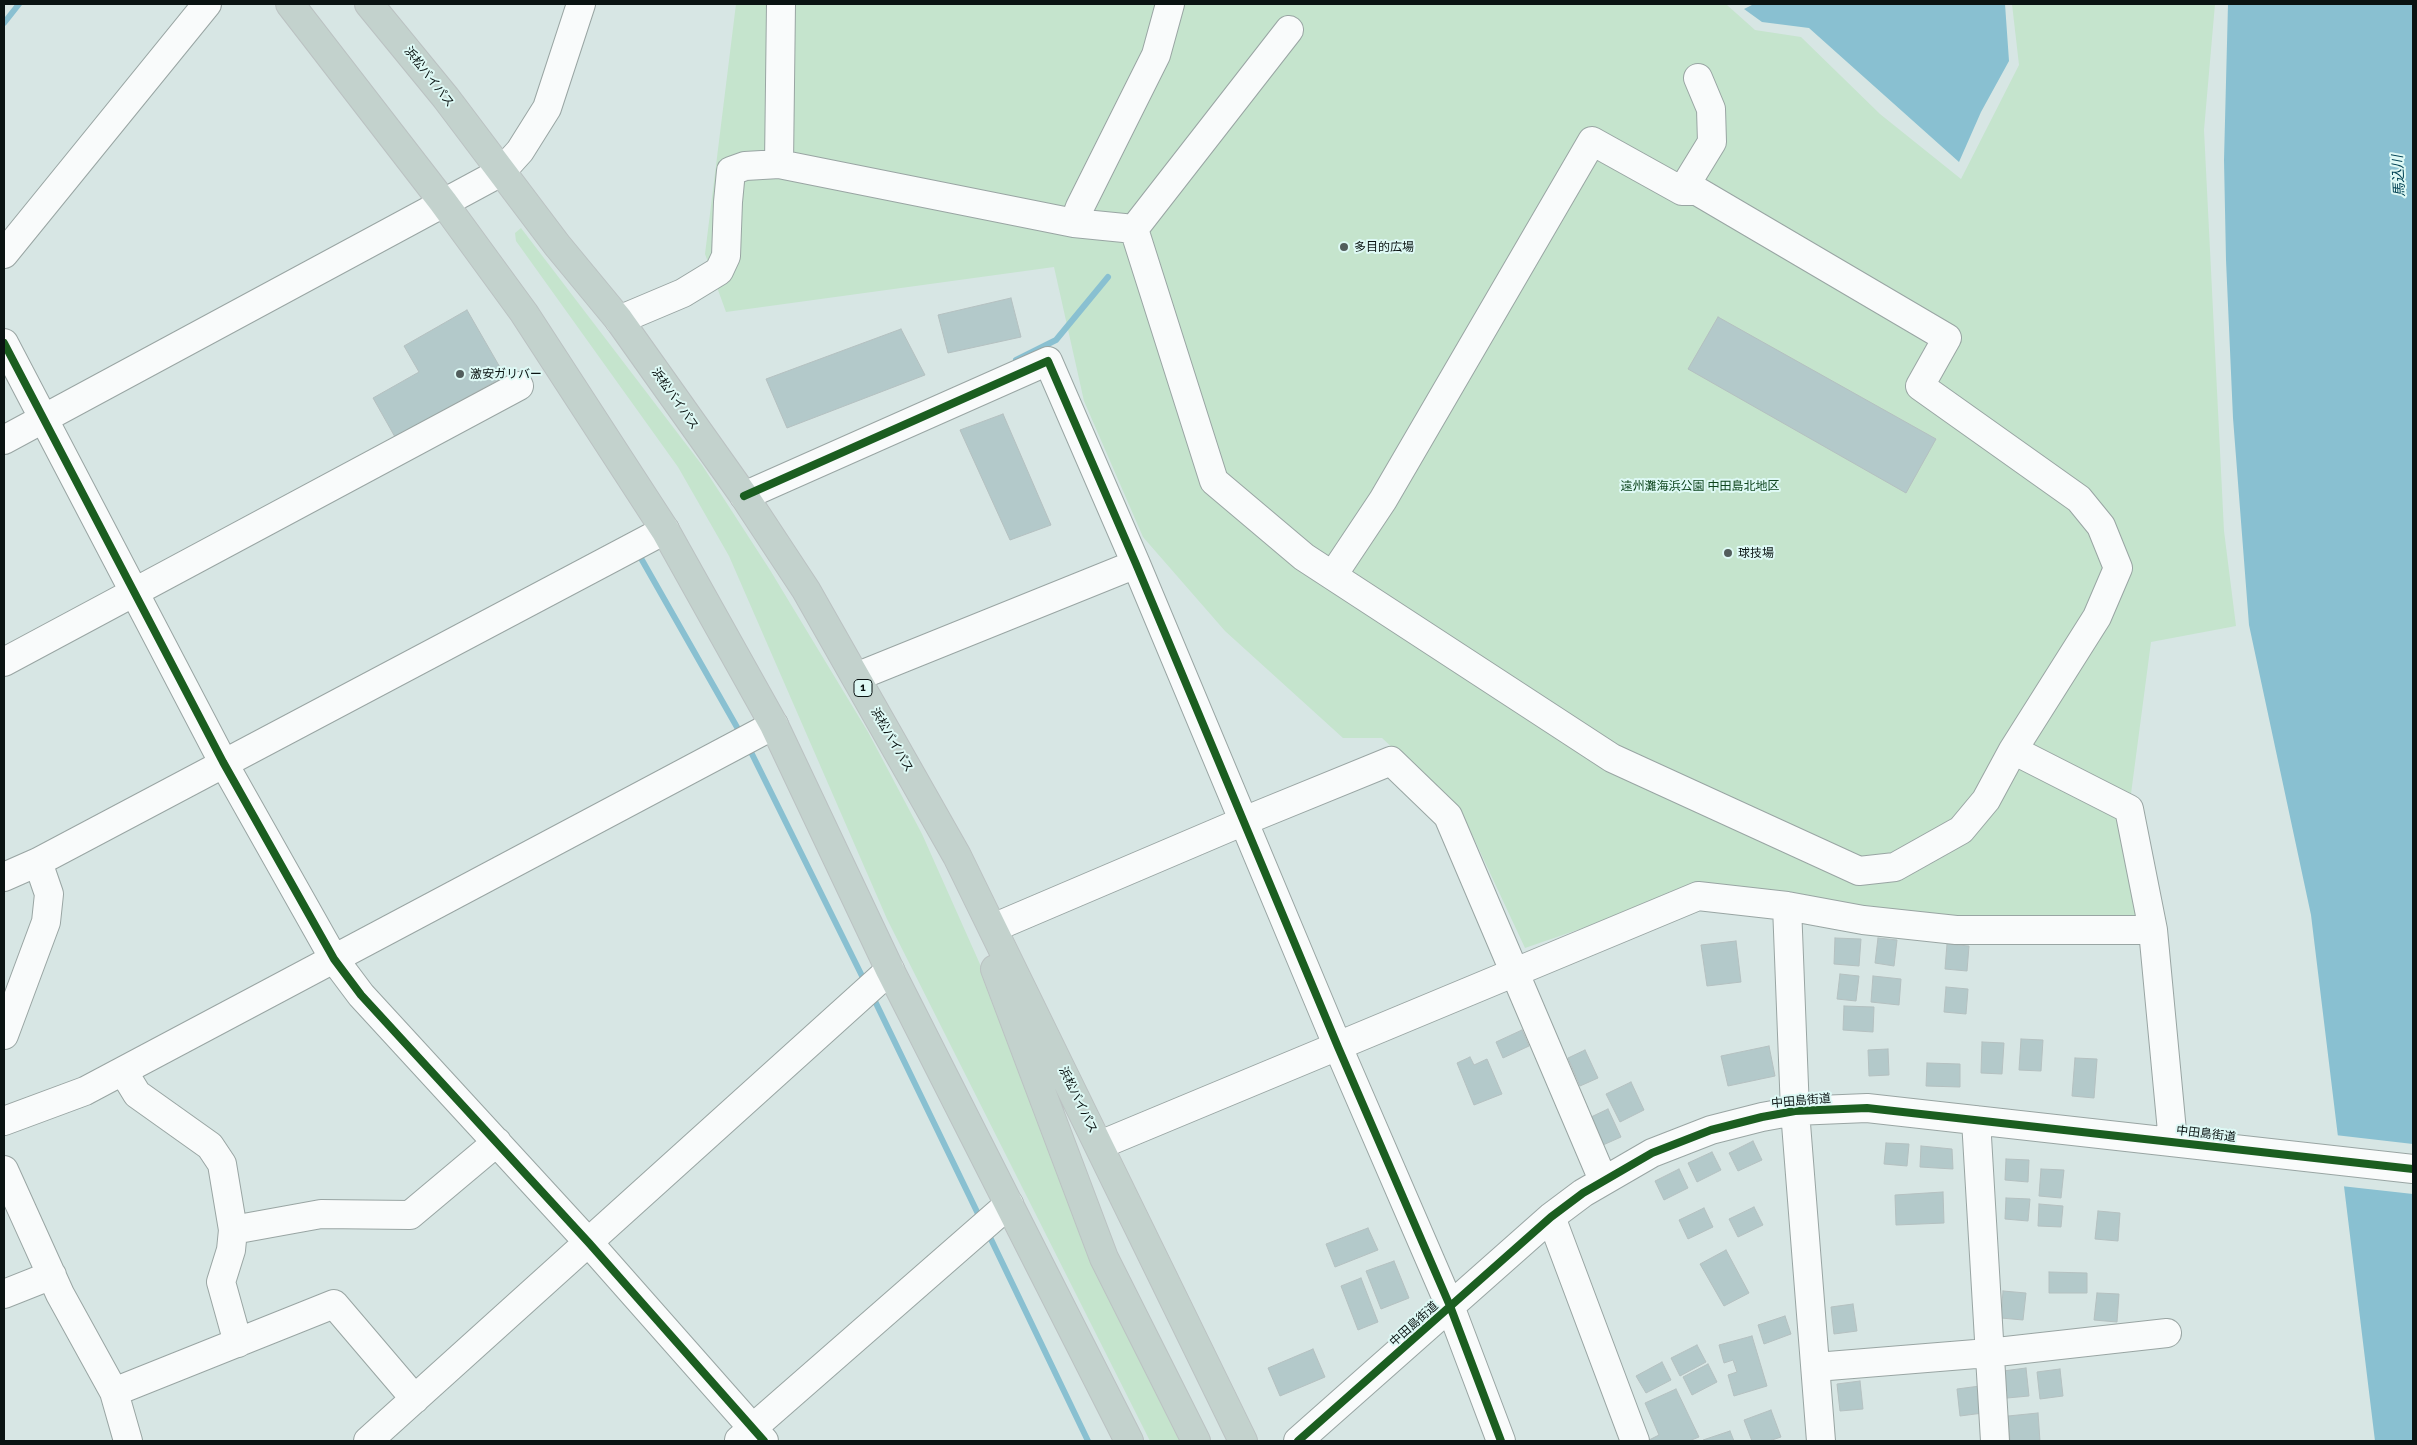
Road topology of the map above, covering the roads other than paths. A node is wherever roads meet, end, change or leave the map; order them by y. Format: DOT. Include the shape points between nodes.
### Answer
graph roads {
  1 [pos="207,4"];
  2 [pos="290,4"];
  3 [pos="370,4"];
  4 [pos="581,4"];
  5 [pos="781,4"];
  6 [pos="1170,4"];
  7 [pos="1289,30"];
  8 [pos="1698,78"];
  9 [pos="779,164"];
  10 [pos="501,172"];
  11 [pos="1682,191"];
  12 [pos="443,202"];
  13 [pos="1074,222"];
  14 [pos="1134,229"];
  15 [pos="4,254"];
  16 [pos="619,320"];
  17 [pos="4,343"];
  18 [pos="519,386"];
  19 [pos="44,420"];
  20 [pos="4,440"];
  21 [pos="744,496"];
  22 [pos="665,530"];
  23 [pos="1136,564"];
  24 [pos="1333,575"];
  25 [pos="135,591"];
  26 [pos="4,662"];
  27 [pos="856,677"];
  28 [pos="766,729"];
  29 [pos="2013,750"];
  30 [pos="223,762"];
  31 [pos="1244,821"];
  32 [pos="957,856"];
  33 [pos="38,862"];
  34 [pos="4,877"];
  35 [pos="1787,906"];
  36 [pos="993,928"];
  37 [pos="2153,930"];
  38 [pos="334,959"];
  39 [pos="1516,974"];
  40 [pos="885,975"];
  41 [pos="4,1035"];
  42 [pos="1338,1047"];
  43 [pos="123,1070"];
  44 [pos="1795,1111"];
  45 [pos="1976,1120"];
  46 [pos="4,1121"];
  47 [pos="497,1142"];
  48 [pos="2173,1142"];
  49 [pos="1100,1145"];
  50 [pos="2413,1169"];
  51 [pos="4,1170"];
  52 [pos="1603,1180"];
  53 [pos="1002,1210"];
  54 [pos="1551,1217"];
  55 [pos="233,1230"];
  56 [pos="589,1243"];
  57 [pos="52,1275"];
  58 [pos="4,1294"];
  59 [pos="1450,1306"];
  60 [pos="2167,1334"];
  61 [pos="238,1343"];
  62 [pos="1988,1353"];
  63 [pos="1816,1367"];
  64 [pos="114,1392"];
  65 [pos="415,1399"];
  66 [pos="752,1437"];
  67 [pos="128,1441"];
  68 [pos="368,1441"];
  69 [pos="1129,1441"];
  70 [pos="1196,1441"];
  71 [pos="1243,1441"];
  72 [pos="1298,1441"];
  73 [pos="1502,1441"];
  74 [pos="1635,1441"];
  75 [pos="1821,1441"];
  76 [pos="1995,1441"];
  1 -- 15 [label="street"];
  2 -- 12 [label="highway"];
  3 -- 10 [label="highway, 浜松バイパス / 1"];
  4 -- 10 [label="street" via="547,108 520,150"];
  5 -- 9 [label="street"];
  6 -- 13 [label="street" via="1156,55"];
  7 -- 14 [label="street"];
  8 -- 11 [label="street" via="1711,108 1712,142"];
  9 -- 13 [label="street"];
  9 -- 16 [label="street" via="745,166 731,171 726,256 719,271 683,293"];
  10 -- 12 [label="street"];
  10 -- 16 [label="highway, 浜松バイパス / 1"];
  11 -- 24 [label="street" via="1592,142 1383,500"];
  11 -- 29 [label="street" via="1697,191 1947,338 1920,386 2079,498 2101,526 2118,568 2097,617"];
  12 -- 19 [label="street"];
  12 -- 22 [label="highway" via="524,313"];
  13 -- 14 [label="street"];
  14 -- 24 [label="street" via="1214,481 1304,557"];
  16 -- 21 [label="highway, 浜松バイパス / 1"];
  17 -- 19 [label="street"];
  18 -- 25 [label="street"];
  19 -- 20 [label="street"];
  19 -- 25 [label="street"];
  21 -- 23 [label="street" via="1048,361"];
  21 -- 27 [label="highway, 浜松バイパス / 1" via="806,590"];
  22 -- 28 [label="highway"];
  22 -- 30 [label="street"];
  23 -- 27 [label="street"];
  23 -- 31 [label="street"];
  24 -- 29 [label="street" via="1612,758 1859,871 1895,867 1961,830 1986,800"];
  25 -- 26 [label="street"];
  25 -- 30 [label="street"];
  27 -- 32 [label="highway, 浜松バイパス / 1"];
  28 -- 38 [label="street"];
  28 -- 40 [label="highway"];
  29 -- 37 [label="street" via="2130,810"];
  30 -- 33 [label="street"];
  30 -- 38 [label="street"];
  31 -- 36 [label="street"];
  31 -- 39 [label="street" via="1391,760 1448,816"];
  31 -- 42 [label="street"];
  32 -- 36 [label="highway, 浜松バイパス / 1"];
  32 -- 70 [label="highway" via="986,944 1104,1258"];
  33 -- 34 [label="street"];
  33 -- 41 [label="street" via="49,894 46,922"];
  35 -- 37 [label="street" via="1863,920 1956,930"];
  35 -- 39 [label="street" via="1698,896"];
  35 -- 44 [label="street"];
  36 -- 49 [label="highway, 浜松バイパス / 1"];
  37 -- 48 [label="street"];
  38 -- 43 [label="street"];
  38 -- 47 [label="street" via="360,995"];
  39 -- 42 [label="street"];
  39 -- 52 [label="street"];
  40 -- 53 [label="highway"];
  40 -- 56 [label="street"];
  42 -- 49 [label="street"];
  42 -- 59 [label="street"];
  43 -- 46 [label="street" via="85,1091"];
  43 -- 55 [label="street" via="136,1094 210,1146 222,1164"];
  44 -- 45 [label="street, 中田島街道" via="1867,1108"];
  44 -- 52 [label="street, 中田島街道" via="1711,1130 1652,1153"];
  44 -- 63 [label="street"];
  45 -- 48 [label="street, 中田島街道"];
  45 -- 62 [label="street"];
  47 -- 55 [label="street" via="410,1215 321,1214"];
  47 -- 56 [label="street"];
  48 -- 50 [label="street, 中田島街道"];
  49 -- 71 [label="highway, 浜松バイパス / 1"];
  51 -- 57 [label="street"];
  52 -- 54 [label="street, 中田島街道"];
  53 -- 66 [label="street"];
  53 -- 69 [label="highway"];
  54 -- 59 [label="street, 中田島街道"];
  54 -- 74 [label="street"];
  55 -- 61 [label="street" via="231,1250 221,1282"];
  56 -- 65 [label="street"];
  56 -- 66 [label="street"];
  57 -- 58 [label="street"];
  57 -- 64 [label="street"];
  59 -- 72 [label="street, 中田島街道"];
  59 -- 73 [label="street"];
  60 -- 62 [label="street"];
  61 -- 64 [label="street"];
  61 -- 65 [label="street" via="334,1304"];
  62 -- 63 [label="street"];
  62 -- 76 [label="street"];
  63 -- 75 [label="street"];
  64 -- 67 [label="street"];
  65 -- 68 [label="street"];
}
